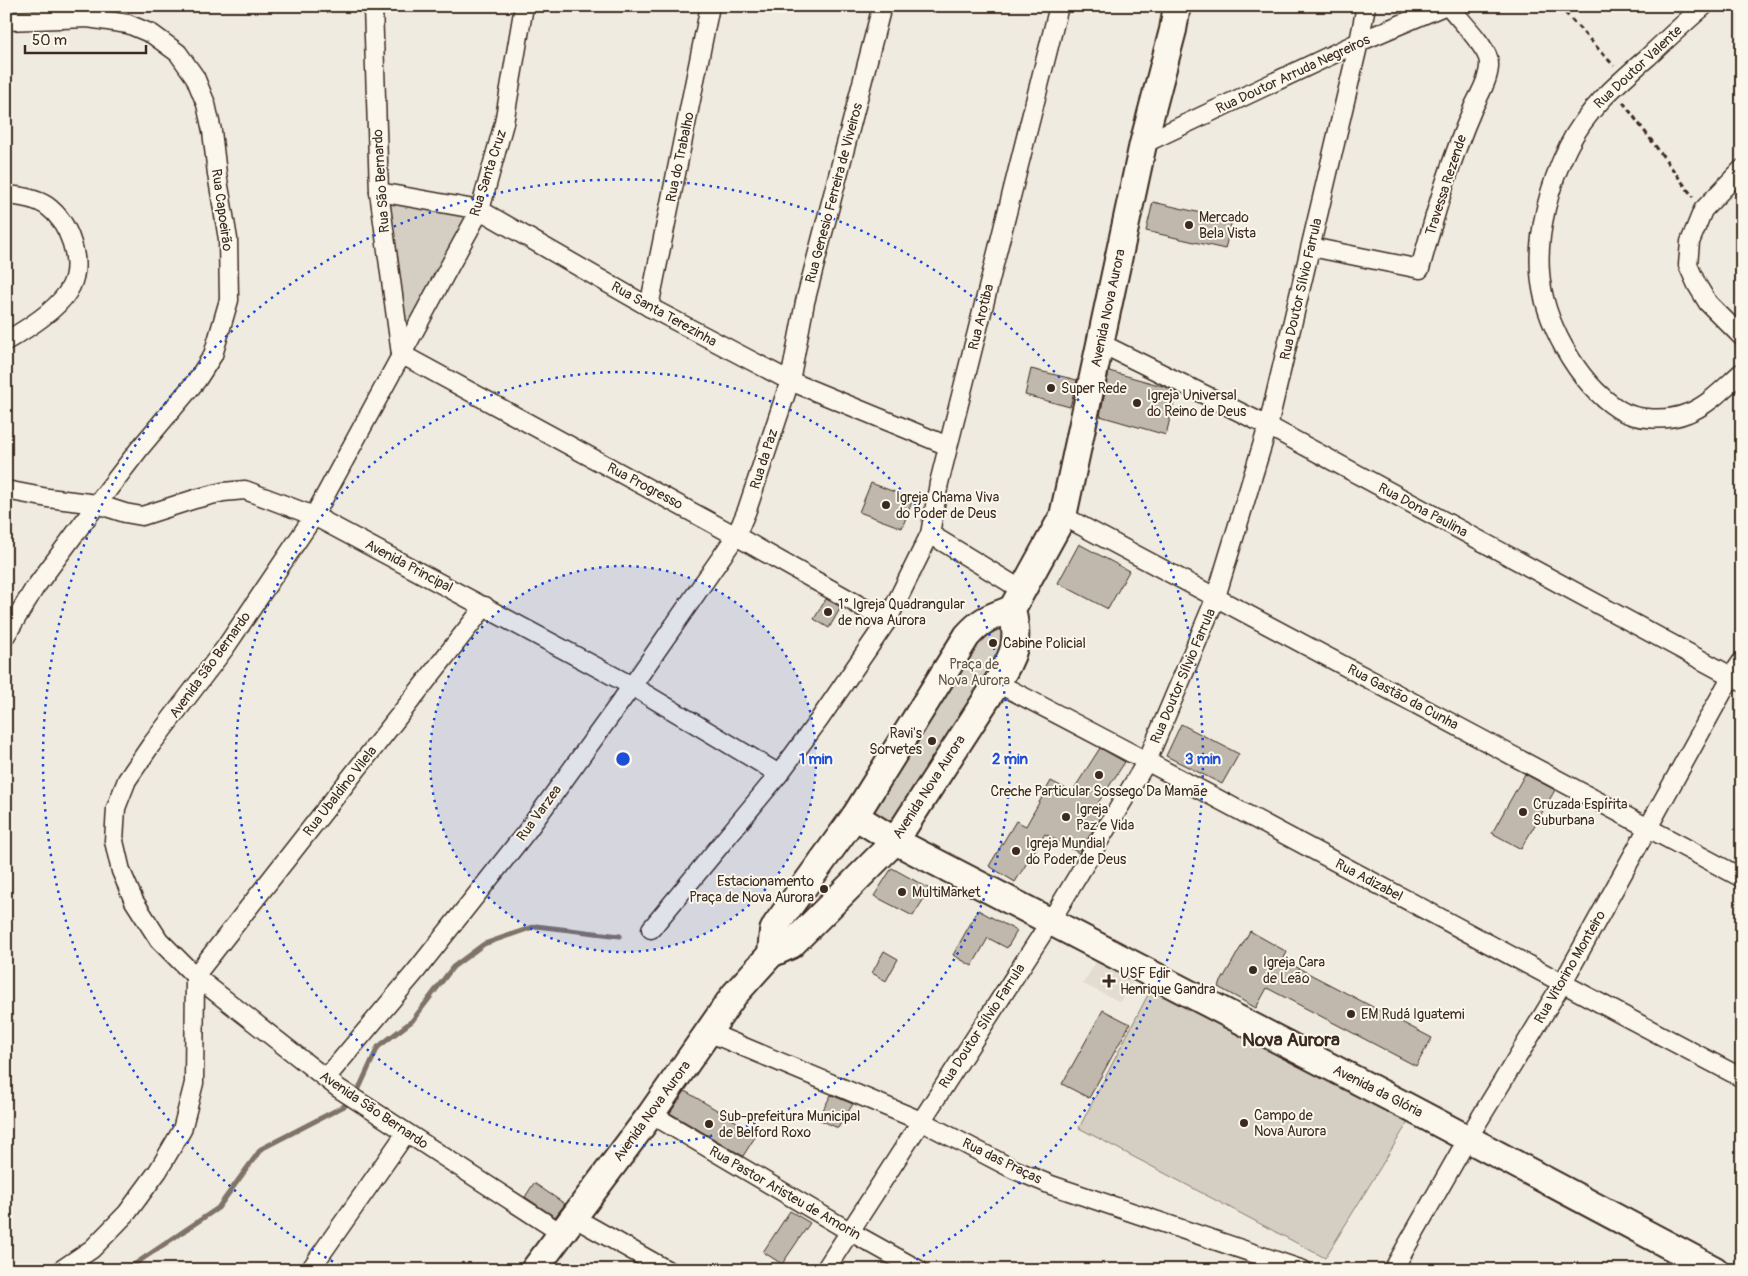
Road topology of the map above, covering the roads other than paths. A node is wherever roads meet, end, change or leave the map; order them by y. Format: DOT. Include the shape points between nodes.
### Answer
graph roads {
  1 [pos="373,6"];
  2 [pos="524,6"];
  3 [pos="710,6"];
  4 [pos="882,6"];
  5 [pos="1059,6"];
  6 [pos="1176,6"];
  7 [pos="1366,6"];
  8 [pos="1444,6"];
  9 [pos="1449,6"];
  10 [pos="1704,6"];
  11 [pos="6,21"];
  12 [pos="1359,42"];
  13 [pos="1143,144"];
  14 [pos="1742,169"];
  15 [pos="379,192"];
  16 [pos="6,196"];
  17 [pos="480,210"];
  18 [pos="1311,247"];
  19 [pos="649,307"];
  20 [pos="1742,338"];
  21 [pos="6,341"];
  22 [pos="1100,343"];
  23 [pos="400,354"];
  24 [pos="1742,372"];
  25 [pos="790,381"];
  26 [pos="1268,426"];
  27 [pos="948,446"];
  28 [pos="6,490"];
  29 [pos="97,504"];
  30 [pos="314,516"];
  31 [pos="1063,516"];
  32 [pos="930,534"];
  33 [pos="736,536"];
  34 [pos="1216,597"];
  35 [pos="1017,600"];
  36 [pos="485,606"];
  37 [pos="887,621"];
  38 [pos="6,634"];
  39 [pos="1742,661"];
  40 [pos="1736,679"];
  41 [pos="997,684"];
  42 [pos="632,686"];
  43 [pos="1147,761"];
  44 [pos="779,774"];
  45 [pos="855,816"];
  46 [pos="1647,827"];
  47 [pos="895,841"];
  48 [pos="1742,878"];
  49 [pos="1050,922"];
  50 [pos="650,929"];
  51 [pos="771,954"];
  52 [pos="195,976"];
  53 [pos="1562,984"];
  54 [pos="708,1032"];
  55 [pos="1742,1078"];
  56 [pos="332,1083"];
  57 [pos="651,1114"];
  58 [pos="921,1121"];
  59 [pos="406,1133"];
  60 [pos="1468,1138"];
  61 [pos="567,1225"];
  62 [pos="849,1231"];
  63 [pos="60,1270"];
  64 [pos="310,1270"];
  65 [pos="534,1270"];
  66 [pos="667,1270"];
  67 [pos="825,1270"];
  68 [pos="919,1270"];
  69 [pos="1303,1270"];
  70 [pos="1393,1270"];
  71 [pos="1715,1270"];
  1 -- 15 [label="street, Rua São Bernardo"];
  2 -- 17 [label="street, Rua Santa Cruz" via="504,123"];
  3 -- 19 [label="street, Rua do Trabalho"];
  4 -- 25 [label="street, Rua Genesio Ferreira de Viveiros" via="805,302"];
  5 -- 27 [label="street, Rua Arotiba"];
  6 -- 13 [label="street, Avenida Nova Aurora"];
  7 -- 12 [label="street, Rua Doutor Sílvio Farrula"];
  8 -- 12 [label="street, Rua Doutor Arruda Negreiros"];
  9 -- 18 [label="street, Travessa Rezende" via="1484,50 1489,67 1448,172 1420,269"];
  10 -- 24 [label="street, Rua Doutor Valente" via="1594,108 1568,146 1548,198 1540,272 1546,302 1562,344 1600,395 1620,410 1639,417 1668,418 1688,413 1711,400"];
  11 -- 29 [label="street, Rua Capoeirão" via="88,18 128,24 152,34 178,53 195,77 206,104 212,132 228,239 230,300 213,356"];
  12 -- 13 [label="street, Rua Doutor Arruda Negreiros"];
  12 -- 18 [label="street, Rua Doutor Sílvio Farrula"];
  13 -- 22 [label="street, Avenida Nova Aurora"];
  14 -- 20 [label="street" via="1703,210 1690,242 1688,265 1708,303"];
  15 -- 17 [label="street, Rua Santa Terezinha"];
  15 -- 23 [label="street, Rua São Bernardo"];
  16 -- 21 [label="street" via="23,196 47,206 74,245 75,263 71,286 56,306"];
  17 -- 19 [label="street, Rua Santa Terezinha"];
  17 -- 23 [label="street, Rua Santa Cruz"];
  18 -- 26 [label="street, Rua Doutor Sílvio Farrula"];
  19 -- 25 [label="street, Rua Santa Terezinha"];
  22 -- 26 [label="street, Rua Dona Paulina"];
  22 -- 31 [label="street, Avenida Nova Aurora"];
  23 -- 30 [label="street, Avenida São Bernardo"];
  23 -- 33 [label="street, Rua Progresso"];
  25 -- 27 [label="street, Rua Santa Terezinha"];
  25 -- 33 [label="street, Rua da Paz" via="748,510"];
  26 -- 34 [label="street, Rua Doutor Sílvio Farrula"];
  26 -- 40 [label="street, Rua Dona Paulina"];
  27 -- 32 [label="street, Rua Arotiba"];
  28 -- 29 [label="street, Avenida Principal"];
  29 -- 30 [label="street, Avenida Principal" via="142,516 195,499 246,490"];
  29 -- 38 [label="street, Rua Capoeirão" via="34,589"];
  30 -- 36 [label="street, Avenida Principal"];
  30 -- 52 [label="street, Avenida São Bernardo" via="225,648 127,780 116,808 114,841 121,871 134,901 159,940"];
  31 -- 34 [label="street, Rua Gastão da Cunha"];
  31 -- 35 [label="street, Avenida Nova Aurora"];
  32 -- 35 [label="street"];
  32 -- 37 [label="street, Rua Arotiba"];
  33 -- 37 [label="street, Rua Progresso"];
  33 -- 42 [label="street, Rua Varzea"];
  34 -- 43 [label="street, Rua Doutor Sílvio Farrula"];
  34 -- 46 [label="street, Rua Gastão da Cunha"];
  35 -- 41 [label="street, Avenida Nova Aurora" via="1016,644"];
  35 -- 45 [label="street" via="978,624 968,636"];
  36 -- 42 [label="street, Avenida Principal"];
  36 -- 52 [label="street, Rua Ubaldino Vilela"];
  37 -- 44 [label="street, Rua Arotiba"];
  39 -- 40 [label="street, Rua Vitorino Monteiro"];
  40 -- 46 [label="street, Rua Vitorino Monteiro"];
  41 -- 43 [label="street, Rua Adizabel"];
  41 -- 47 [label="street, Avenida Nova Aurora"];
  42 -- 44 [label="street, Avenida Principal"];
  42 -- 56 [label="street, Rua Varzea" via="521,839"];
  43 -- 49 [label="street, Rua Doutor Sílvio Farrula"];
  43 -- 53 [label="street, Rua Adizabel"];
  44 -- 50 [label="street, Rua Arotiba"];
  45 -- 47 [label="street, Avenida da Glória"];
  45 -- 51 [label="street" via="772,931"];
  46 -- 48 [label="street, Rua Gastão da Cunha"];
  46 -- 53 [label="street, Rua Vitorino Monteiro"];
  47 -- 49 [label="street, Avenida da Glória"];
  47 -- 51 [label="street, Avenida Nova Aurora" via="791,945"];
  49 -- 58 [label="street, Rua Doutor Sílvio Farrula"];
  49 -- 60 [label="street, Avenida da Glória"];
  51 -- 54 [label="street, Avenida Nova Aurora" via="734,995"];
  52 -- 56 [label="street, Avenida São Bernardo"];
  52 -- 63 [label="street" via="194,1083 182,1130 158,1171 127,1213 92,1250"];
  53 -- 55 [label="street, Rua Adizabel"];
  53 -- 60 [label="street, Rua Vitorino Monteiro"];
  54 -- 57 [label="street, Avenida Nova Aurora"];
  54 -- 58 [label="street, Rua das Praças"];
  56 -- 59 [label="street, Avenida São Bernardo"];
  57 -- 61 [label="street, Avenida Nova Aurora"];
  57 -- 62 [label="street, Rua Pastor Aristeu de Amorin"];
  58 -- 62 [label="street, Rua Doutor Sílvio Farrula"];
  58 -- 69 [label="street, Rua das Praças" via="1051,1185"];
  59 -- 61 [label="street, Avenida São Bernardo"];
  59 -- 64 [label="street"];
  60 -- 70 [label="street, Rua Vitorino Monteiro"];
  60 -- 71 [label="street, Avenida da Glória"];
  61 -- 65 [label="street, Avenida Nova Aurora"];
  61 -- 66 [label="street, Avenida São Bernardo"];
  62 -- 67 [label="street, Rua Doutor Sílvio Farrula"];
  62 -- 68 [label="street, Rua Pastor Aristeu de Amorin"];
}
